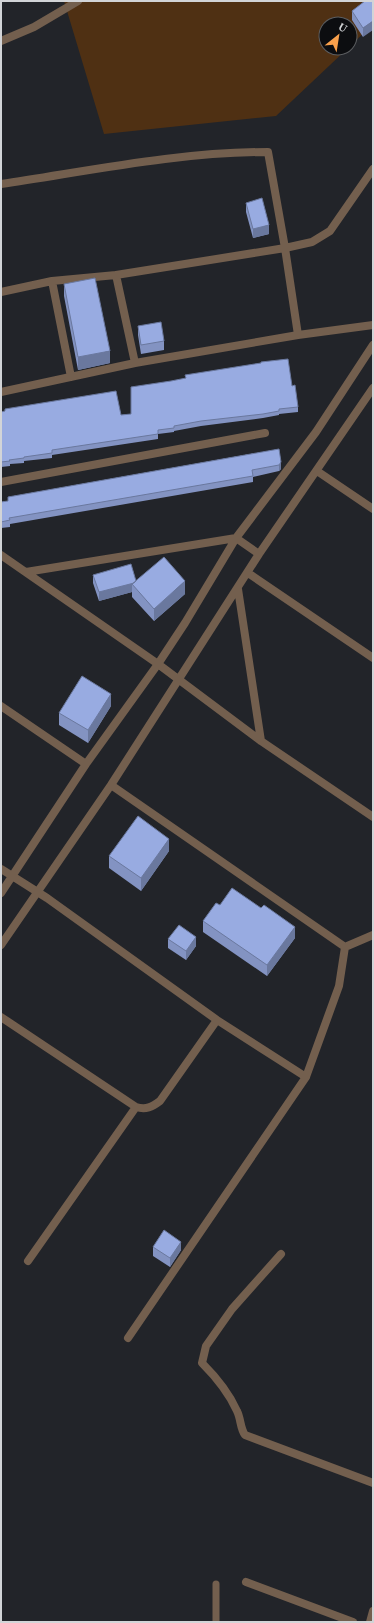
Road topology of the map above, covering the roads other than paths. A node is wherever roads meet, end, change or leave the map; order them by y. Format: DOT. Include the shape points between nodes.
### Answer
graph roads {
  1 [pos="78,1"];
  2 [pos="1,41"];
  3 [pos="373,170"];
  4 [pos="1,184"];
  5 [pos="285,248"];
  6 [pos="116,275"];
  7 [pos="52,281"];
  8 [pos="1,292"];
  9 [pos="373,325"];
  10 [pos="298,335"];
  11 [pos="373,345"];
  12 [pos="135,363"];
  13 [pos="70,378"];
  14 [pos="373,388"];
  15 [pos="1,392"];
  16 [pos="265,433"];
  17 [pos="317,471"];
  18 [pos="1,482"];
  19 [pos="373,509"];
  20 [pos="236,538"];
  21 [pos="259,554"];
  22 [pos="1,555"];
  23 [pos="26,572"];
  24 [pos="248,573"];
  25 [pos="238,589"];
  26 [pos="373,658"];
  27 [pos="158,664"];
  28 [pos="179,679"];
  29 [pos="1,706"];
  30 [pos="261,741"];
  31 [pos="86,764"];
  32 [pos="111,785"];
  33 [pos="373,817"];
  34 [pos="1,869"];
  35 [pos="12,877"];
  36 [pos="37,892"];
  37 [pos="1,893"];
  38 [pos="373,935"];
  39 [pos="1,945"];
  40 [pos="345,947"];
  41 [pos="1,1017"];
  42 [pos="217,1020"];
  43 [pos="306,1077"];
  44 [pos="136,1107"];
  45 [pos="280,1254"];
  46 [pos="28,1261"];
  47 [pos="128,1338"];
  48 [pos="373,1483"];
  49 [pos="246,1582"];
  50 [pos="216,1584"];
  51 [pos="373,1611"];
  52 [pos="216,1622"];
  53 [pos="353,1622"];
  54 [pos="370,1622"];
  1 -- 2 [label="street" via="34,27"];
  3 -- 5 [label="street" via="330,231 312,242"];
  4 -- 5 [label="street" via="163,159 268,152"];
  5 -- 6 [label="street"];
  5 -- 10 [label="street"];
  6 -- 7 [label="street"];
  6 -- 12 [label="street"];
  7 -- 8 [label="street"];
  7 -- 13 [label="street"];
  9 -- 10 [label="street"];
  10 -- 12 [label="street"];
  11 -- 20 [label="street" via="316,432"];
  12 -- 13 [label="street"];
  13 -- 15 [label="street"];
  14 -- 17 [label="street"];
  16 -- 18 [label="street"];
  17 -- 19 [label="street"];
  17 -- 21 [label="street"];
  20 -- 21 [label="street"];
  20 -- 23 [label="street"];
  20 -- 27 [label="street"];
  21 -- 24 [label="street"];
  22 -- 23 [label="street"];
  23 -- 27 [label="street"];
  24 -- 25 [label="street"];
  24 -- 26 [label="street"];
  25 -- 28 [label="street"];
  25 -- 30 [label="street"];
  27 -- 28 [label="street"];
  27 -- 31 [label="street"];
  28 -- 30 [label="street"];
  28 -- 32 [label="street"];
  29 -- 31 [label="street"];
  30 -- 33 [label="street"];
  31 -- 35 [label="street"];
  32 -- 36 [label="street"];
  32 -- 40 [label="street"];
  34 -- 35 [label="street"];
  35 -- 36 [label="street"];
  35 -- 37 [label="street"];
  36 -- 39 [label="street"];
  36 -- 42 [label="street"];
  38 -- 40 [label="street"];
  40 -- 43 [label="street" via="339,986"];
  41 -- 44 [label="street"];
  42 -- 43 [label="street"];
  42 -- 44 [label="street" via="160,1101 144,1109"];
  43 -- 47 [label="street"];
  44 -- 46 [label="street"];
  45 -- 48 [label="street" via="232,1310 206,1346 202,1362 213,1374 234,1407 245,1435"];
  49 -- 53 [label="street"];
  50 -- 52 [label="lane"];
  51 -- 54 [label="street"];
}
